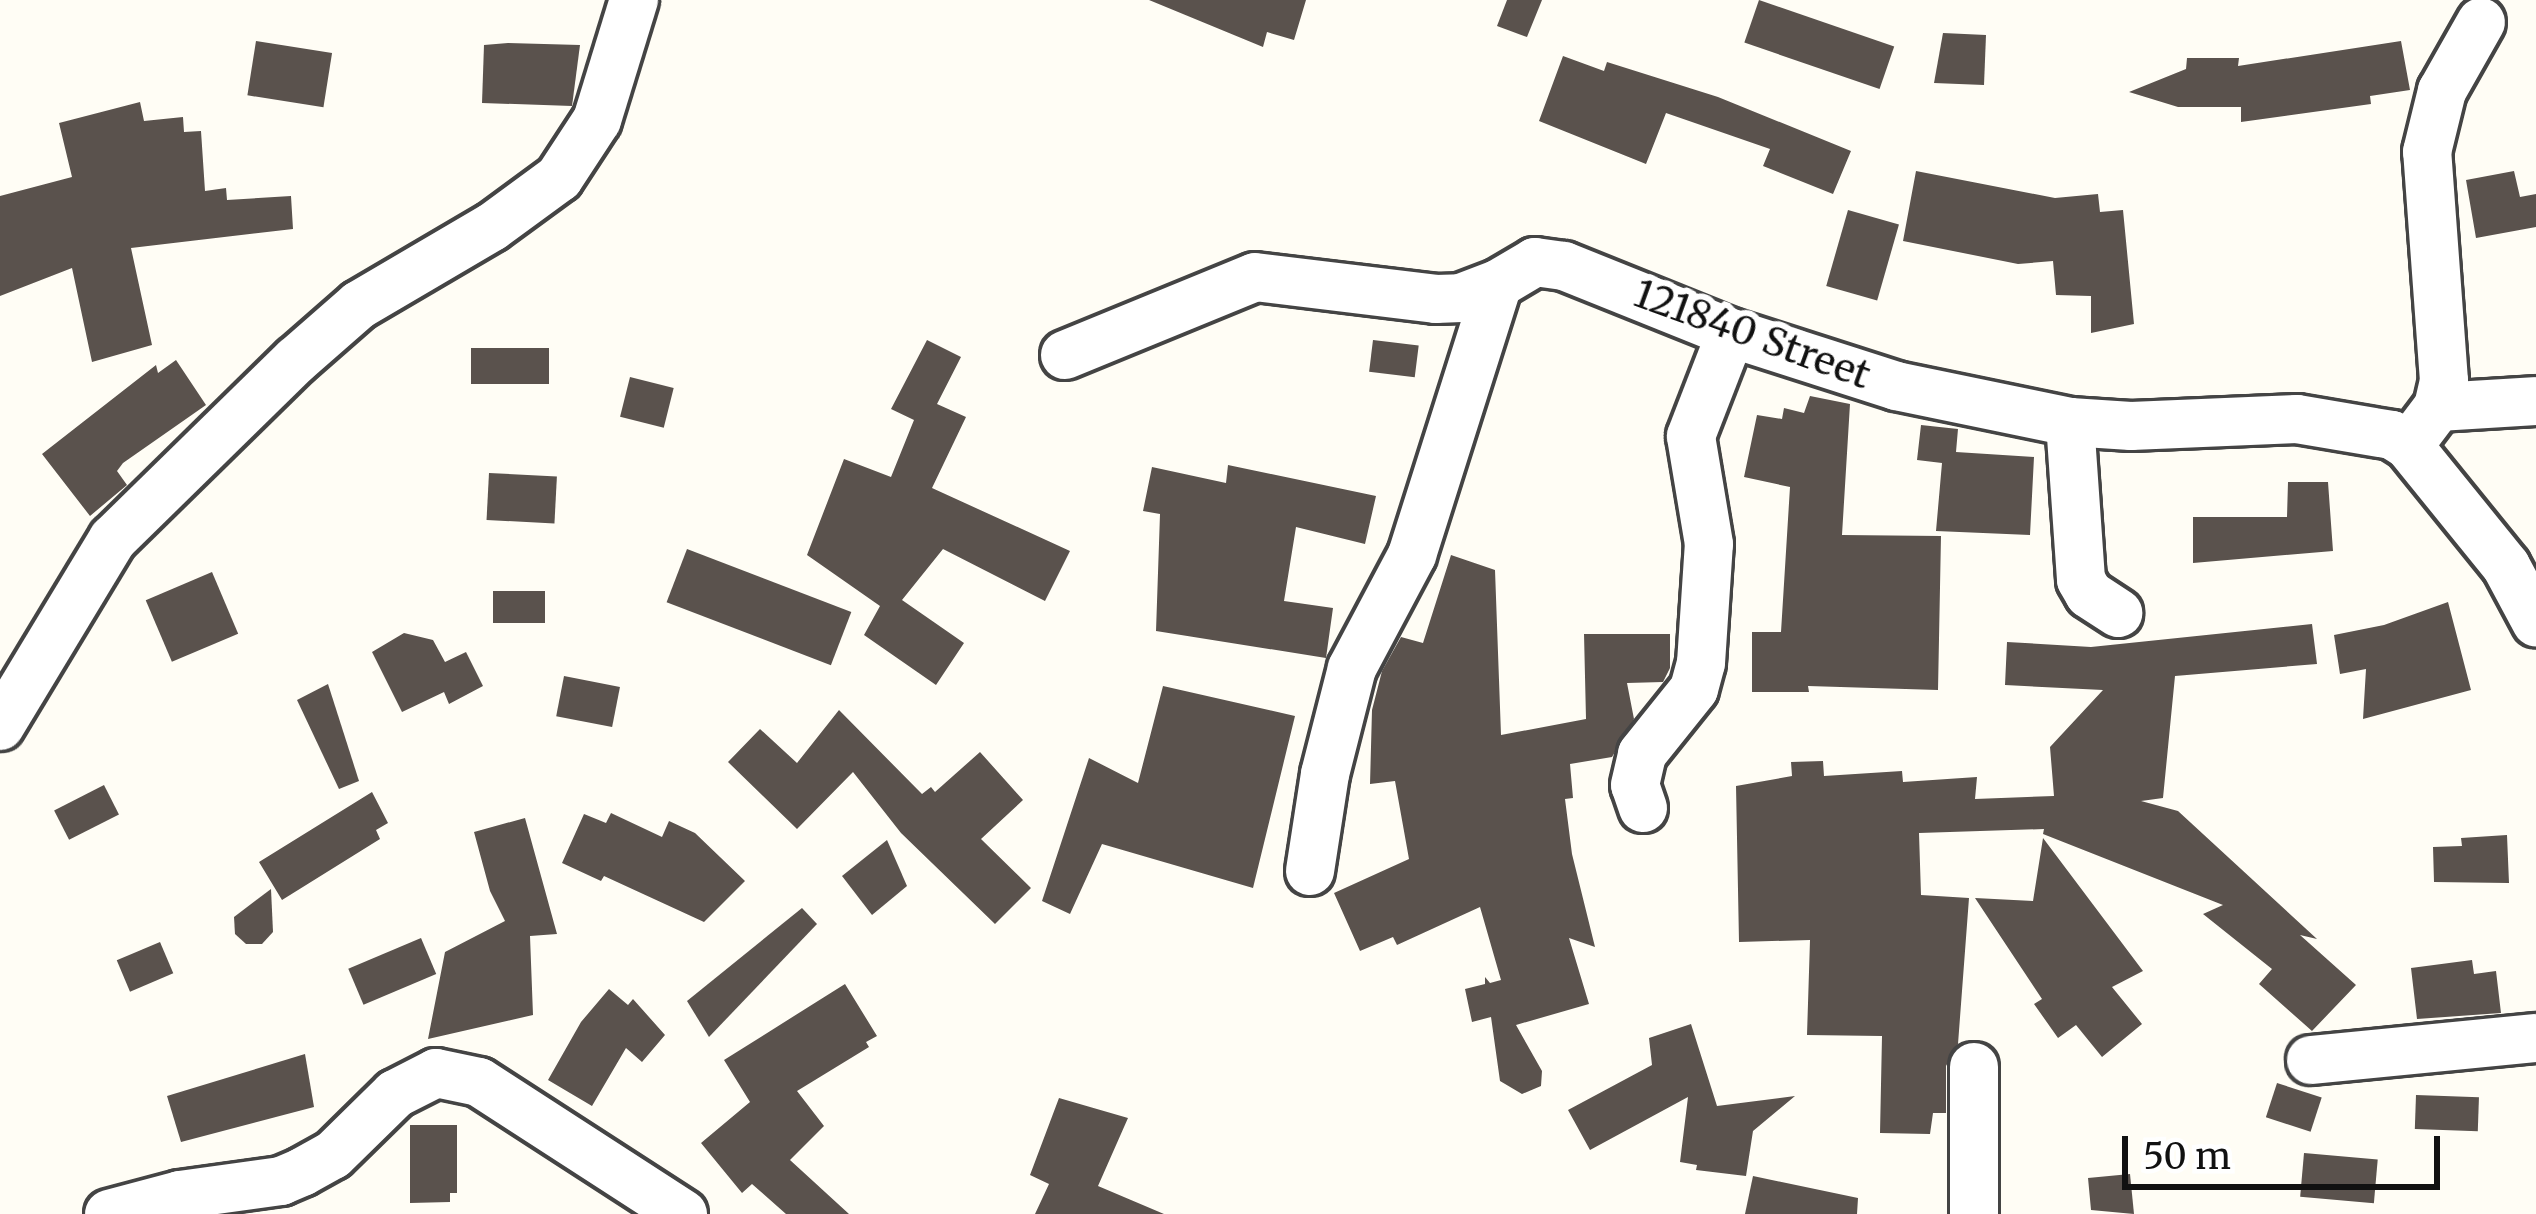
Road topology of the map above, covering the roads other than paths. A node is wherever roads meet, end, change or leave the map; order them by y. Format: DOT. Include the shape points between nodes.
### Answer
graph roads {
  1 [pos="634,0"];
  2 [pos="2481,22"];
  3 [pos="1498,284"];
  4 [pos="1731,333"];
  5 [pos="1065,355"];
  6 [pos="2536,401"];
  7 [pos="2438,407"];
  8 [pos="2070,422"];
  9 [pos="2408,445"];
  10 [pos="2118,613"];
  11 [pos="2536,622"];
  12 [pos="0,726"];
  13 [pos="1643,808"];
  14 [pos="1310,871"];
  15 [pos="2536,1038"];
  16 [pos="2312,1060"];
  17 [pos="1974,1067"];
  18 [pos="109,1214"];
  19 [pos="683,1214"];
  20 [pos="1974,1214"];
  1 -- 12 [label="street" via="597,120 559,178 359,305 280,375 113,539"];
  2 -- 7 [label="street" via="2442,91 2427,152 2444,381"];
  3 -- 4 [label="street, 121840 Street" via="1535,262 1564,266"];
  3 -- 5 [label="street, 121840 Street" via="1436,299 1255,277"];
  3 -- 14 [label="street" via="1412,555 1352,668"];
  4 -- 8 [label="street, 121840 Street" via="1895,386"];
  4 -- 13 [label="street" via="1690,436 1709,544 1701,663 1694,689 1642,754 1635,785"];
  6 -- 7 [label="street"];
  7 -- 9 [label="street"];
  8 -- 9 [label="street, 121840 Street" via="2296,419 2355,425"];
  8 -- 10 [label="street" via="2081,580"];
  9 -- 11 [label="street" via="2506,566"];
  15 -- 16 [label="street"];
  17 -- 20 [label="street"];
  18 -- 19 [label="street" via="280,1181 333,1155 395,1094 436,1073 479,1082"];
}
